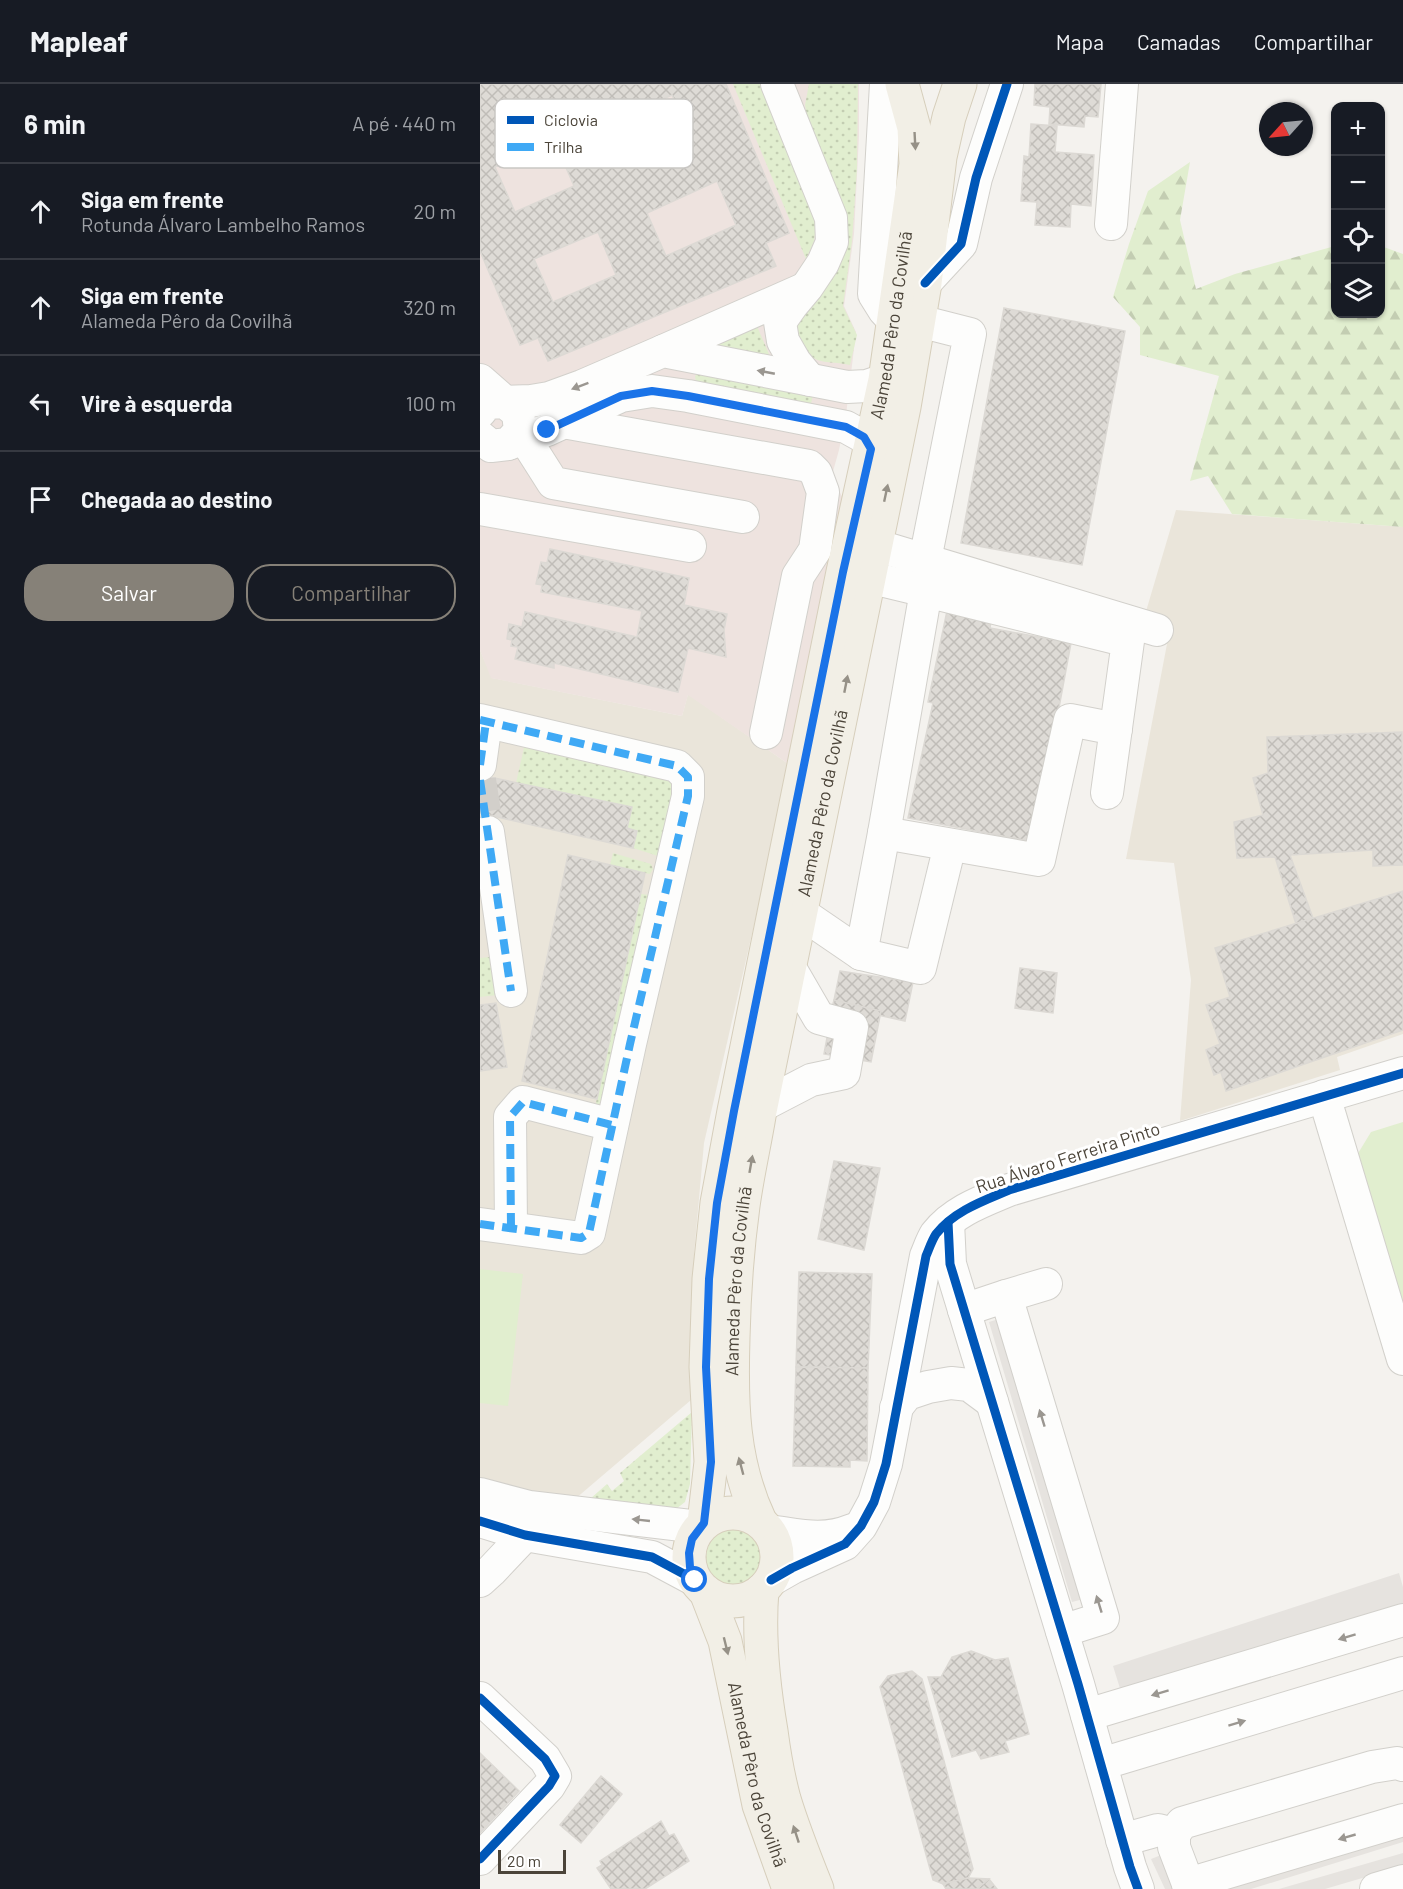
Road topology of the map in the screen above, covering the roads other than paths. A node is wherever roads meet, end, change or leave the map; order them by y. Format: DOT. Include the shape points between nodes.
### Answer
graph roads {
  1 [pos="886,84"];
  2 [pos="902,84"];
  3 [pos="960,84"];
  4 [pos="1007,84"];
  5 [pos="1122,84"];
  6 [pos="786,91"];
  7 [pos="1111,224"];
  8 [pos="925,283"];
  9 [pos="807,287"];
  10 [pos="906,321"];
  11 [pos="663,351"];
  12 [pos="480,380"];
  13 [pos="810,380"];
  14 [pos="885,380"];
  15 [pos="630,394"];
  16 [pos="492,407"];
  17 [pos="563,422"];
  18 [pos="628,434"];
  19 [pos="508,438"];
  20 [pos="871,449"];
  21 [pos="480,509"];
  22 [pos="743,517"];
  23 [pos="875,545"];
  24 [pos="690,546"];
  25 [pos="925,560"];
  26 [pos="868,577"];
  27 [pos="926,591"];
  28 [pos="1157,630"];
  29 [pos="483,721"];
  30 [pos="1116,729"];
  31 [pos="765,733"];
  32 [pos="480,765"];
  33 [pos="1107,794"];
  34 [pos="488,832"];
  35 [pos="885,833"];
  36 [pos="950,845"];
  37 [pos="801,914"];
  38 [pos="861,954"];
  39 [pos="790,968"];
  40 [pos="511,991"];
  41 [pos="1403,1072"];
  42 [pos="1324,1096"];
  43 [pos="761,1106"];
  44 [pos="612,1125"];
  45 [pos="948,1222"];
  46 [pos="480,1224"];
  47 [pos="511,1228"];
  48 [pos="1046,1284"];
  49 [pos="1006,1296"];
  50 [pos="964,1310"];
  51 [pos="1403,1359"];
  52 [pos="992,1402"];
  53 [pos="896,1408"];
  54 [pos="480,1494"];
  55 [pos="480,1521"];
  56 [pos="702,1525"];
  57 [pos="765,1526"];
  58 [pos="861,1526"];
  59 [pos="525,1535"];
  60 [pos="480,1581"];
  61 [pos="767,1585"];
  62 [pos="701,1586"];
  63 [pos="1403,1620"];
  64 [pos="1062,1631"];
  65 [pos="1403,1673"];
  66 [pos="480,1698"];
  67 [pos="1087,1715"];
  68 [pos="1101,1764"];
  69 [pos="1403,1765"];
  70 [pos="1403,1820"];
  71 [pos="1174,1834"];
  72 [pos="1122,1840"];
  73 [pos="480,1859"];
  74 [pos="1403,1881"];
  75 [pos="1189,1886"];
  76 [pos="789,1889"];
  77 [pos="817,1889"];
  78 [pos="1138,1889"];
  79 [pos="1376,1889"];
  1 -- 10 [label="street" via="874,294 884,310"];
  2 -- 10 [label="main road, Alameda Pêro da Covilhã, one-way" via="914,128 916,164"];
  3 -- 8 [label="main road, Alameda Pêro da Covilhã" via="940,158"];
  4 -- 8 [label="street" via="976,178 961,244"];
  5 -- 7 [label="street"];
  6 -- 9 [label="street" via="831,218 832,242 824,263"];
  8 -- 10 [label="main road, Alameda Pêro da Covilhã"];
  9 -- 11 [label="street"];
  9 -- 13 [label="street" via="780,322 783,341"];
  10 -- 14 [label="main road, Alameda Pêro da Covilhã"];
  23 -- 10 [label="main road, Alameda Pêro da Covilhã, one-way" via="904,407"];
  10 -- 25 [label="street" via="970,334"];
  13 -- 11 [label="street, one-way"];
  11 -- 16 [label="street, one-way" via="549,398"];
  12 -- 16 [label="street"];
  13 -- 14 [label="street" via="847,387"];
  14 -- 20 [label="main road, Alameda Pêro da Covilhã"];
  15 -- 17 [label="street"];
  15 -- 18 [label="street" via="617,410"];
  15 -- 20 [label="street" via="652,391 688,396 846,427 864,437"];
  16 -- 19 [label="street" via="518,413"];
  17 -- 18 [label="street"];
  17 -- 19 [label="street"];
  18 -- 31 [label="street" via="809,466 816,473 823,492 814,550 798,576"];
  19 -- 22 [label="street" via="553,483"];
  20 -- 56 [label="main road, Alameda Pêro da Covilhã" via="717,1203 706,1367 711,1462"];
  21 -- 24 [label="street"];
  23 -- 25 [label="street"];
  23 -- 26 [label="main road, Alameda Pêro da Covilhã"];
  25 -- 28 [label="street"];
  26 -- 27 [label="street"];
  37 -- 26 [label="main road, Alameda Pêro da Covilhã, one-way"];
  27 -- 30 [label="street" via="1128,641"];
  27 -- 35 [label="street"];
  29 -- 32 [label="street"];
  29 -- 44 [label="street" via="677,766 688,777 688,796"];
  30 -- 33 [label="street"];
  30 -- 36 [label="street" via="1070,720 1039,860"];
  34 -- 40 [label="street"];
  35 -- 36 [label="street"];
  35 -- 38 [label="street"];
  36 -- 38 [label="street" via="920,968"];
  37 -- 38 [label="street"];
  37 -- 39 [label="main road, Alameda Pêro da Covilhã"];
  39 -- 43 [label="main road, Alameda Pêro da Covilhã"];
  39 -- 43 [label="street" via="819,1018 852,1027 844,1073 812,1080"];
  41 -- 42 [label="street, Rua Álvaro Ferreira Pinto"];
  42 -- 45 [label="street, Rua Álvaro Ferreira Pinto" via="1010,1190 970,1207"];
  42 -- 51 [label="street"];
  57 -- 43 [label="main road, Alameda Pêro da Covilhã, one-way" via="752,1505 739,1462 732,1397 735,1280"];
  44 -- 47 [label="street" via="589,1233 581,1238"];
  44 -- 47 [label="street" via="523,1102 510,1117"];
  45 -- 50 [label="street" via="950,1264"];
  45 -- 53 [label="street, Rua Álvaro Ferreira Pinto" via="935,1236 927,1256"];
  46 -- 47 [label="street"];
  48 -- 49 [label="street"];
  49 -- 50 [label="street"];
  64 -- 49 [label="street, one-way" via="1104,1618"];
  50 -- 52 [label="street"];
  52 -- 53 [label="street" via="969,1385 951,1383 907,1394"];
  52 -- 64 [label="street"];
  53 -- 58 [label="street, Rua Álvaro Ferreira Pinto" via="886,1464 874,1502"];
  56 -- 54 [label="street, one-way" via="529,1507"];
  55 -- 59 [label="street"];
  56 -- 57 [label="main road" via="717,1515 732,1512 747,1514"];
  56 -- 62 [label="main road" via="692,1539 689,1553 690,1567"];
  57 -- 58 [label="street" via="820,1538 836,1537"];
  57 -- 61 [label="main road" via="775,1542 777,1555 776,1568"];
  58 -- 61 [label="street, Rua Álvaro Ferreira Pinto" via="845,1544 792,1568"];
  59 -- 60 [label="street"];
  59 -- 62 [label="street" via="652,1557"];
  61 -- 62 [label="main road" via="749,1598 734,1601 719,1599"];
  77 -- 61 [label="main road, Alameda Pêro da Covilhã, one-way" via="784,1798 763,1685 760,1618"];
  62 -- 76 [label="main road, Alameda Pêro da Covilhã, one-way" via="725,1641 759,1805"];
  63 -- 67 [label="street, one-way"];
  64 -- 67 [label="street"];
  68 -- 65 [label="street, one-way"];
  66 -- 73 [label="street" via="545,1759 555,1776"];
  67 -- 68 [label="street"];
  68 -- 72 [label="street"];
  69 -- 71 [label="street" via="1372,1767 1182,1823"];
  70 -- 75 [label="street, one-way"];
  71 -- 72 [label="street" via="1158,1830"];
  71 -- 75 [label="street" via="1174,1847"];
  72 -- 78 [label="street"];
  74 -- 79 [label="street"];
}
